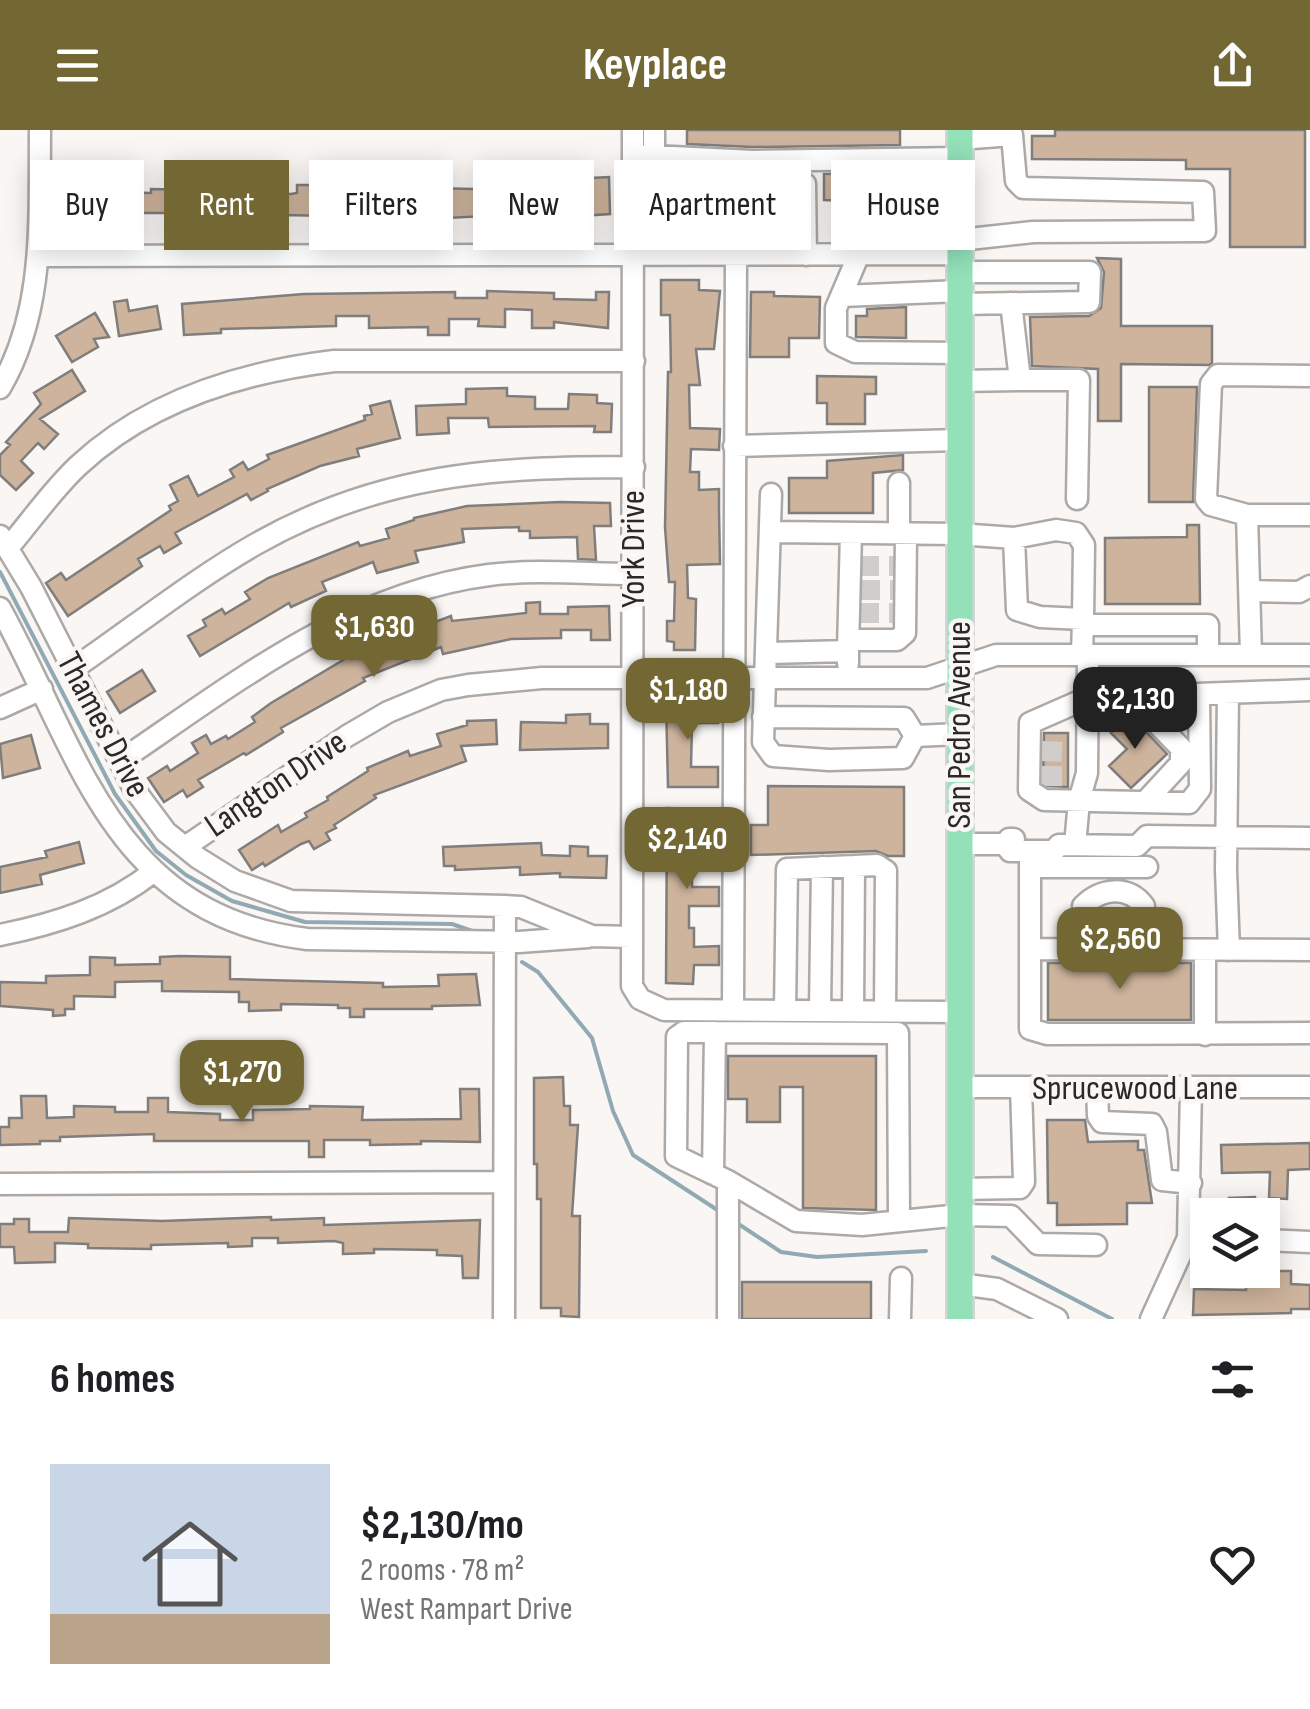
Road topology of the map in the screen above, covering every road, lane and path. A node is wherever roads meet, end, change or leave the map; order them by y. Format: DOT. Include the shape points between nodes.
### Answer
graph roads {
  1 [pos="40,130"];
  2 [pos="633,130"];
  3 [pos="654,130"];
  4 [pos="1014,132"];
  5 [pos="960,142"];
  6 [pos="644,156"];
  7 [pos="742,250"];
  8 [pos="806,250"];
  9 [pos="851,250"];
  10 [pos="960,250"];
  11 [pos="806,254"];
  12 [pos="852,254"];
  13 [pos="632,255"];
  14 [pos="741,255"];
  15 [pos="38,256"];
  16 [pos="960,272"];
  17 [pos="842,296"];
  18 [pos="1011,303"];
  19 [pos="960,354"];
  20 [pos="634,362"];
  21 [pos="1310,376"];
  22 [pos="1020,380"];
  23 [pos="960,381"];
  24 [pos="0,388"];
  25 [pos="960,440"];
  26 [pos="734,446"];
  27 [pos="634,467"];
  28 [pos="899,483"];
  29 [pos="772,494"];
  30 [pos="1077,498"];
  31 [pos="1247,515"];
  32 [pos="1310,515"];
  33 [pos="771,532"];
  34 [pos="852,533"];
  35 [pos="902,534"];
  36 [pos="959,534"];
  37 [pos="1014,538"];
  38 [pos="4,542"];
  39 [pos="633,574"];
  40 [pos="1310,586"];
  41 [pos="1250,592"];
  42 [pos="0,608"];
  43 [pos="1083,622"];
  44 [pos="848,645"];
  45 [pos="768,652"];
  46 [pos="1085,655"];
  47 [pos="1208,655"];
  48 [pos="1251,655"];
  49 [pos="1310,655"];
  50 [pos="959,668"];
  51 [pos="73,669"];
  52 [pos="764,677"];
  53 [pos="633,678"];
  54 [pos="848,678"];
  55 [pos="733,679"];
  56 [pos="42,689"];
  57 [pos="1310,690"];
  58 [pos="1199,694"];
  59 [pos="1228,694"];
  60 [pos="1132,697"];
  61 [pos="1087,698"];
  62 [pos="0,708"];
  63 [pos="764,717"];
  64 [pos="959,734"];
  65 [pos="915,736"];
  66 [pos="120,761"];
  67 [pos="1079,801"];
  68 [pos="1146,801"];
  69 [pos="1227,836"];
  70 [pos="1310,838"];
  71 [pos="959,844"];
  72 [pos="1005,844"];
  73 [pos="1067,845"];
  74 [pos="185,848"];
  75 [pos="1030,859"];
  76 [pos="1141,860"];
  77 [pos="854,866"];
  78 [pos="822,867"];
  79 [pos="153,872"];
  80 [pos="505,906"];
  81 [pos="1083,906"];
  82 [pos="1144,906"];
  83 [pos="0,935"];
  84 [pos="592,936"];
  85 [pos="632,938"];
  86 [pos="505,942"];
  87 [pos="1030,949"];
  88 [pos="1204,950"];
  89 [pos="1229,950"];
  90 [pos="1310,950"];
  91 [pos="732,1011"];
  92 [pos="786,1012"];
  93 [pos="820,1012"];
  94 [pos="854,1012"];
  95 [pos="885,1012"];
  96 [pos="959,1012"];
  97 [pos="715,1032"];
  98 [pos="1310,1032"];
  99 [pos="1204,1035"];
  100 [pos="959,1087"];
  101 [pos="1021,1087"];
  102 [pos="1097,1088"];
  103 [pos="1191,1088"];
  104 [pos="1310,1088"];
  105 [pos="720,1178"];
  106 [pos="504,1182"];
  107 [pos="1191,1183"];
  108 [pos="0,1184"];
  109 [pos="1193,1198"];
  110 [pos="960,1202"];
  111 [pos="900,1221"];
  112 [pos="1280,1241"];
  113 [pos="1310,1242"];
  114 [pos="1096,1245"];
  115 [pos="1190,1250"];
  116 [pos="901,1278"];
  117 [pos="960,1284"];
  118 [pos="1018,1309"];
  119 [pos="504,1319"];
  120 [pos="728,1319"];
  121 [pos="900,1319"];
  122 [pos="960,1319"];
  123 [pos="1057,1319"];
  124 [pos="1151,1319"];
  1 -- 15 [label="street"];
  2 -- 6 [label="street, York Drive"];
  3 -- 6 [label="street"];
  4 -- 5 [label="street"];
  4 -- 16 [label="street" via="1016,181 1023,188 1203,192 1204,231 1033,232"];
  5 -- 6 [label="street" via="753,161"];
  6 -- 13 [label="street, York Drive"];
  7 -- 14 [label="street"];
  8 -- 11 [label="street"];
  9 -- 12 [label="street"];
  10 -- 16 [label="main road, San Pedro Avenue"];
  11 -- 12 [label="street"];
  11 -- 14 [label="street"];
  12 -- 16 [label="street"];
  12 -- 17 [label="street"];
  13 -- 14 [label="street"];
  13 -- 15 [label="street"];
  13 -- 20 [label="street, York Drive"];
  14 -- 26 [label="street"];
  15 -- 24 [label="street" via="30,316"];
  16 -- 17 [label="street"];
  16 -- 18 [label="street"];
  16 -- 18 [label="street" via="1090,272 1089,302"];
  16 -- 19 [label="main road, San Pedro Avenue"];
  17 -- 19 [label="street" via="836,342 856,352"];
  18 -- 22 [label="street"];
  19 -- 23 [label="main road, San Pedro Avenue"];
  20 -- 27 [label="street, York Drive"];
  20 -- 38 [label="street" via="334,361 212,386 121,433 78,466"];
  21 -- 31 [label="street" via="1218,375 1210,384 1206,499"];
  22 -- 23 [label="street"];
  22 -- 30 [label="street" via="1079,380"];
  23 -- 25 [label="main road, San Pedro Avenue"];
  25 -- 26 [label="street"];
  25 -- 36 [label="main road, San Pedro Avenue"];
  26 -- 55 [label="street"];
  27 -- 39 [label="street, York Drive"];
  27 -- 51 [label="street" via="461,473 344,503 255,545"];
  28 -- 35 [label="street"];
  29 -- 33 [label="street"];
  31 -- 32 [label="street"];
  31 -- 41 [label="street"];
  33 -- 34 [label="street"];
  33 -- 45 [label="street"];
  34 -- 35 [label="street"];
  34 -- 44 [label="street" via="855,590"];
  35 -- 36 [label="street"];
  35 -- 44 [label="street" via="905,633 898,640"];
  36 -- 37 [label="street"];
  36 -- 50 [label="main road, San Pedro Avenue"];
  37 -- 43 [label="street" via="1017,610"];
  37 -- 43 [label="street" via="1076,532 1084,546"];
  38 -- 51 [label="street, Thames Drive"];
  39 -- 53 [label="street, York Drive"];
  39 -- 66 [label="street" via="490,575 372,606 300,642"];
  40 -- 41 [label="street"];
  41 -- 48 [label="street"];
  42 -- 56 [label="street, Thames Drive"];
  43 -- 46 [label="street"];
  43 -- 47 [label="street" via="1208,625"];
  44 -- 45 [label="street"];
  44 -- 54 [label="street"];
  45 -- 52 [label="street"];
  46 -- 47 [label="street, Langton Drive"];
  46 -- 50 [label="street, Langton Drive" via="996,656"];
  46 -- 61 [label="street"];
  47 -- 48 [label="street, Langton Drive"];
  48 -- 49 [label="street, Langton Drive"];
  50 -- 54 [label="street, Langton Drive" via="927,678"];
  50 -- 64 [label="main road, San Pedro Avenue"];
  51 -- 66 [label="street, Thames Drive"];
  52 -- 54 [label="street, Langton Drive"];
  52 -- 55 [label="street, Langton Drive"];
  52 -- 63 [label="street"];
  53 -- 55 [label="street, Langton Drive"];
  53 -- 74 [label="street, Langton Drive" via="542,678 441,690 347,736"];
  53 -- 85 [label="street, York Drive"];
  55 -- 91 [label="street"];
  56 -- 62 [label="street"];
  56 -- 79 [label="street, Thames Drive" via="107,818"];
  57 -- 59 [label="street"];
  58 -- 59 [label="street"];
  58 -- 60 [label="street"];
  58 -- 68 [label="street" via="1200,789 1180,804"];
  59 -- 69 [label="street"];
  60 -- 61 [label="street"];
  60 -- 68 [label="street" via="1181,748 1181,763"];
  61 -- 67 [label="street" via="1077,753"];
  61 -- 67 [label="street" via="1030,723 1036,776 1029,790 1044,800"];
  63 -- 65 [label="street" via="904,718"];
  63 -- 65 [label="street" via="764,742 773,756 903,758"];
  64 -- 65 [label="street"];
  64 -- 71 [label="main road, San Pedro Avenue"];
  66 -- 74 [label="street, Thames Drive" via="147,810"];
  67 -- 68 [label="street"];
  67 -- 73 [label="street"];
  69 -- 70 [label="street"];
  69 -- 76 [label="street" via="1147,836"];
  69 -- 89 [label="street"];
  71 -- 72 [label="street"];
  71 -- 96 [label="main road, San Pedro Avenue"];
  72 -- 73 [label="street" via="1055,839"];
  72 -- 75 [label="street"];
  73 -- 75 [label="street"];
  73 -- 76 [label="street"];
  74 -- 80 [label="street, Thames Drive" via="234,881 291,901"];
  75 -- 76 [label="street" via="1085,867"];
  75 -- 87 [label="street"];
  77 -- 78 [label="street"];
  77 -- 94 [label="street"];
  77 -- 95 [label="street" via="877,865 886,872"];
  78 -- 92 [label="street" via="787,869"];
  78 -- 93 [label="street"];
  79 -- 83 [label="street" via="109,902"];
  79 -- 86 [label="street, Thames Drive" via="216,912 295,938"];
  80 -- 84 [label="street, Thames Drive"];
  80 -- 86 [label="street"];
  81 -- 82 [label="street" via="1096,894 1120,892"];
  84 -- 85 [label="street, Thames Drive"];
  84 -- 86 [label="street, Thames Drive"];
  85 -- 91 [label="street, York Drive" via="632,986 640,999 664,1010"];
  86 -- 106 [label="street"];
  87 -- 88 [label="street"];
  87 -- 99 [label="street" via="1030,1029"];
  88 -- 89 [label="street"];
  88 -- 99 [label="street"];
  89 -- 90 [label="street"];
  91 -- 92 [label="street"];
  92 -- 93 [label="street"];
  93 -- 94 [label="street"];
  94 -- 95 [label="street"];
  95 -- 96 [label="street"];
  96 -- 100 [label="main road, San Pedro Avenue"];
  97 -- 105 [label="street"];
  97 -- 105 [label="street" via="677,1037 676,1156"];
  97 -- 111 [label="street" via="898,1033"];
  98 -- 99 [label="street"];
  100 -- 101 [label="street, Sprucewood Lane"];
  100 -- 110 [label="main road, San Pedro Avenue"];
  101 -- 102 [label="street, Sprucewood Lane"];
  101 -- 110 [label="street" via="1024,1182"];
  102 -- 103 [label="street, Sprucewood Lane"];
  102 -- 107 [label="street" via="1102,1122 1152,1124 1162,1180"];
  103 -- 104 [label="street, Sprucewood Lane"];
  103 -- 107 [label="street"];
  105 -- 111 [label="street" via="796,1221"];
  105 -- 120 [label="street"];
  106 -- 108 [label="street"];
  106 -- 119 [label="street"];
  107 -- 109 [label="street"];
  110 -- 111 [label="street"];
  110 -- 114 [label="street" via="1011,1216 1038,1244"];
  110 -- 117 [label="main road, San Pedro Avenue"];
  112 -- 113 [label="street"];
  115 -- 124 [label="street"];
  116 -- 121 [label="street"];
  117 -- 118 [label="street" via="997,1289"];
  117 -- 122 [label="main road, San Pedro Avenue"];
  118 -- 123 [label="street"];
}
